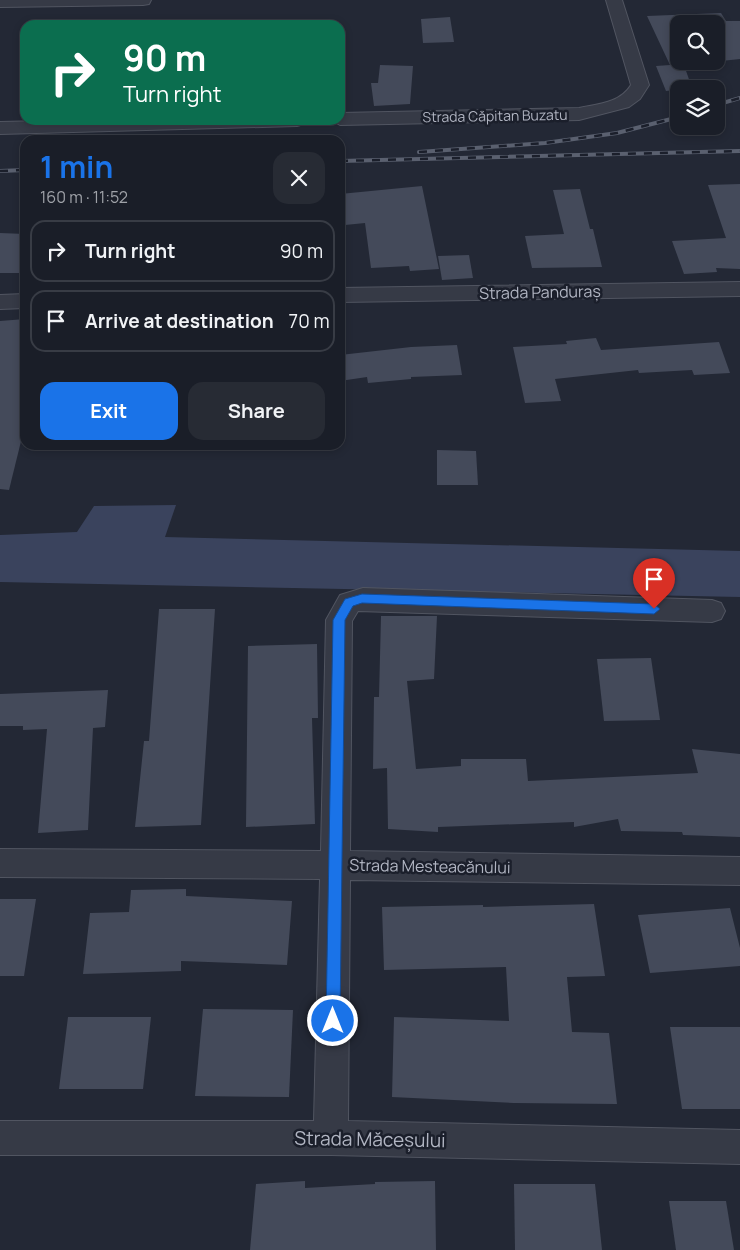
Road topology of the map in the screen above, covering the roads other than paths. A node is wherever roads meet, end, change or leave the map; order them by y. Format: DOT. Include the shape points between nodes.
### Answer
graph roads {
  1 [pos="143,0"];
  2 [pos="614,0"];
  3 [pos="0,2"];
  4 [pos="345,119"];
  5 [pos="112,125"];
  6 [pos="0,128"];
  7 [pos="740,289"];
  8 [pos="345,295"];
  9 [pos="20,301"];
  10 [pos="0,302"];
  11 [pos="712,611"];
  12 [pos="0,863"];
  13 [pos="334,865"];
  14 [pos="740,871"];
  15 [pos="0,1138"];
  16 [pos="331,1138"];
  17 [pos="740,1147"];
  1 -- 3 [label="street"];
  2 -- 4 [label="street, Strada Căpitan Buzatu" via="640,85 634,95 623,103 579,114"];
  5 -- 6 [label="street"];
  7 -- 8 [label="street, Strada Panduraș"];
  9 -- 10 [label="street"];
  11 -- 13 [label="street" via="362,599 349,603 339,620"];
  12 -- 13 [label="street, Strada Mesteacănului"];
  13 -- 14 [label="street, Strada Mesteacănului"];
  13 -- 16 [label="street"];
  15 -- 16 [label="street, Strada Măceșului"];
  16 -- 17 [label="street, Strada Măceșului"];
}
